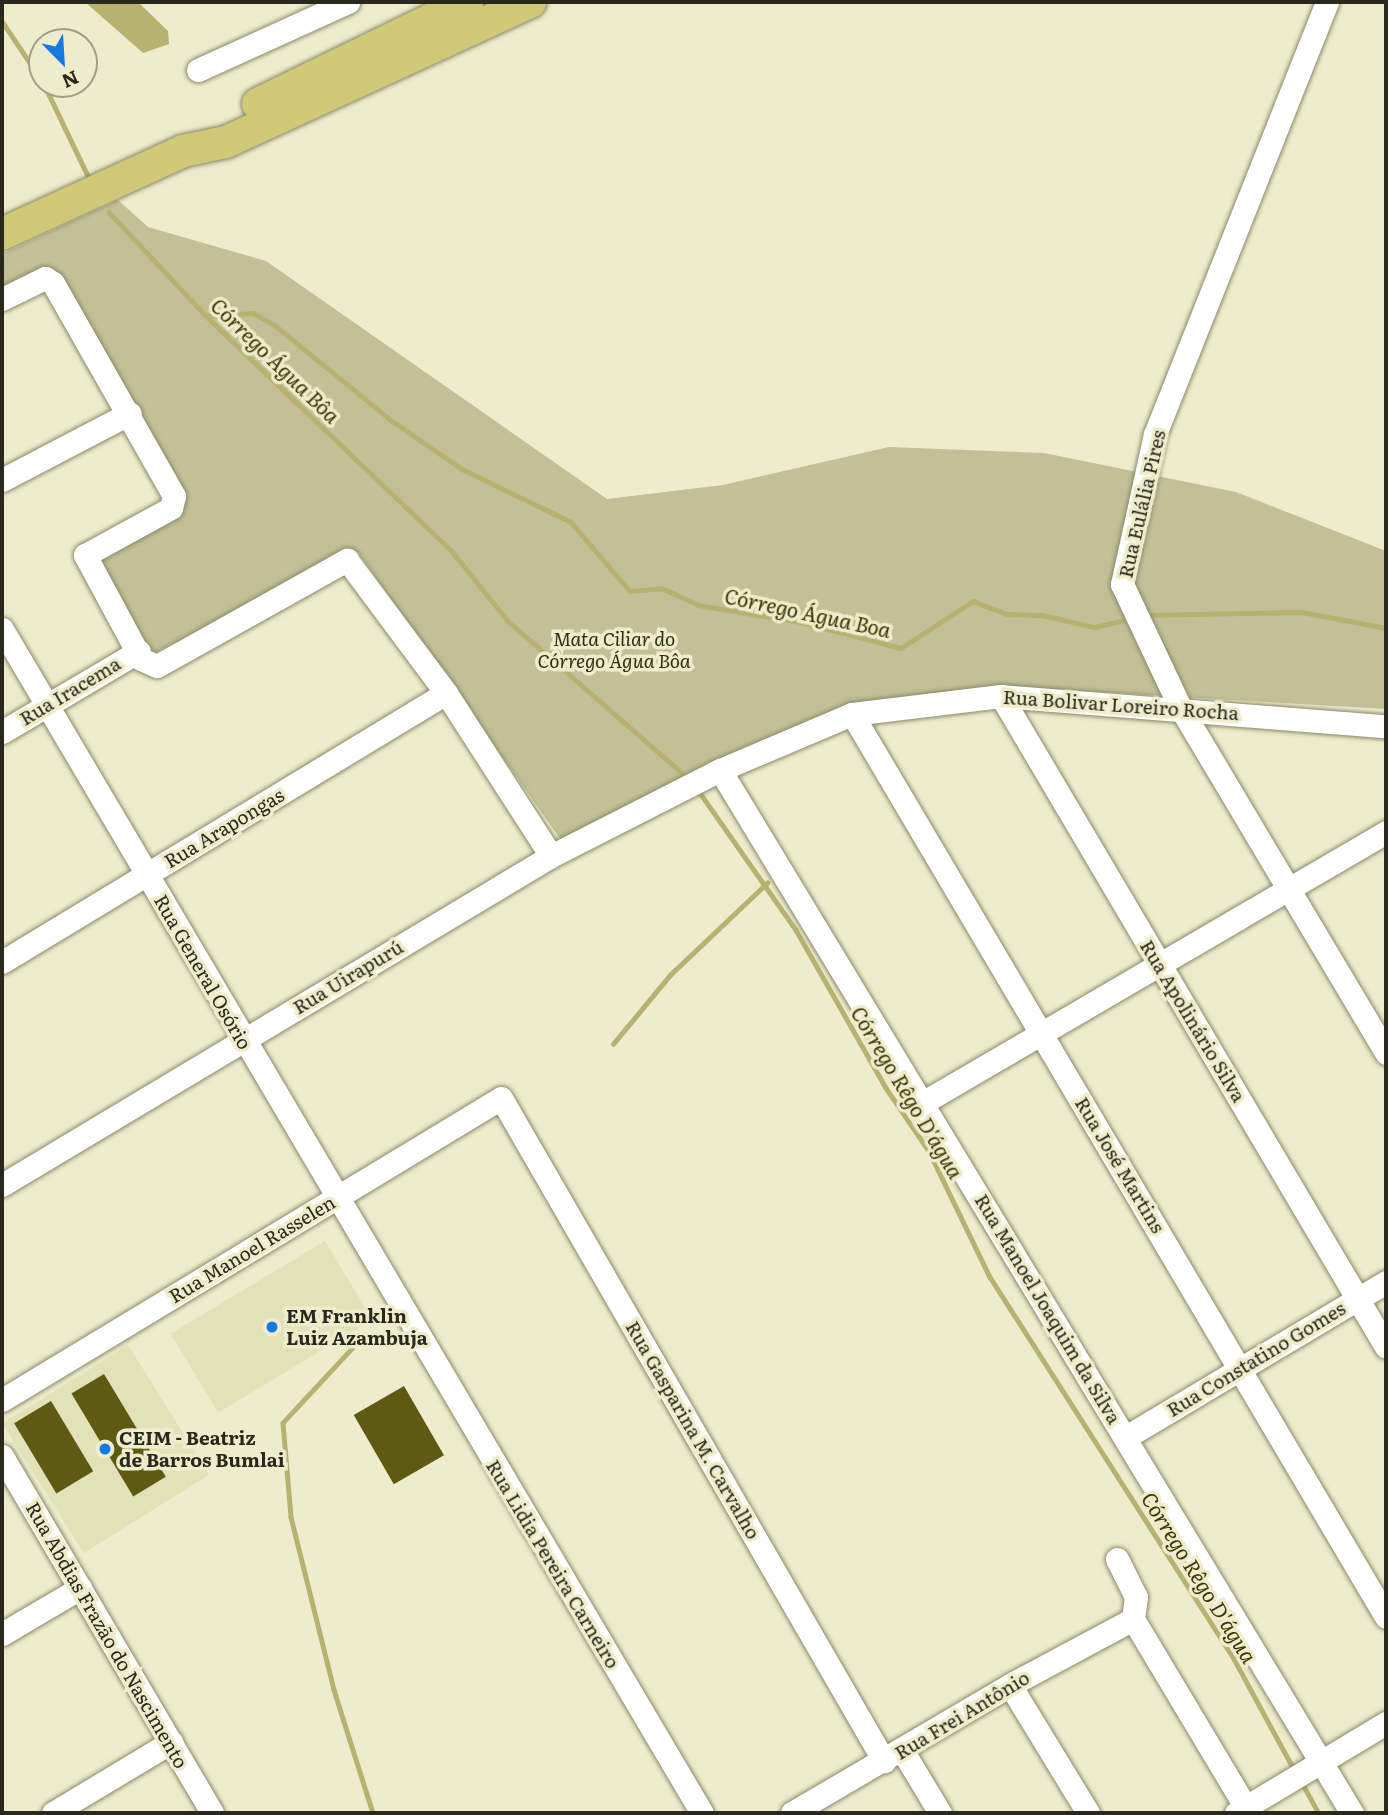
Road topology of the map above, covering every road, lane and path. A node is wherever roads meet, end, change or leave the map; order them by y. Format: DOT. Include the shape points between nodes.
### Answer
graph roads {
  1 [pos="348,2"];
  2 [pos="467,2"];
  3 [pos="530,2"];
  4 [pos="1327,2"];
  5 [pos="198,70"];
  6 [pos="183,151"];
  7 [pos="2,234"];
  8 [pos="2,299"];
  9 [pos="130,413"];
  10 [pos="2,480"];
  11 [pos="2,629"];
  12 [pos="139,651"];
  13 [pos="1001,696"];
  14 [pos="451,701"];
  15 [pos="48,704"];
  16 [pos="1180,707"];
  17 [pos="852,714"];
  18 [pos="1385,728"];
  19 [pos="2,732"];
  20 [pos="711,775"];
  21 [pos="1386,832"];
  22 [pos="551,856"];
  23 [pos="147,874"];
  24 [pos="1289,890"];
  25 [pos="2,962"];
  26 [pos="1160,964"];
  27 [pos="1042,1033"];
  28 [pos="243,1040"];
  29 [pos="1386,1053"];
  30 [pos="501,1098"];
  31 [pos="923,1102"];
  32 [pos="2,1185"];
  33 [pos="335,1198"];
  34 [pos="1386,1282"];
  35 [pos="1358,1299"];
  36 [pos="404,1315"];
  37 [pos="1386,1347"];
  38 [pos="1240,1368"];
  39 [pos="2,1400"];
  40 [pos="1126,1437"];
  41 [pos="2,1456"];
  42 [pos="1117,1559"];
  43 [pos="80,1588"];
  44 [pos="1386,1616"];
  45 [pos="1133,1619"];
  46 [pos="2,1634"];
  47 [pos="1010,1685"];
  48 [pos="1386,1723"];
  49 [pos="171,1742"];
  50 [pos="893,1756"];
  51 [pos="1317,1765"];
  52 [pos="1244,1811"];
  53 [pos="53,1813"];
  54 [pos="212,1813"];
  55 [pos="702,1813"];
  56 [pos="792,1813"];
  57 [pos="940,1813"];
  58 [pos="1087,1813"];
  59 [pos="1352,1813"];
  1 -- 5 [label="street"];
  2 -- 6 [label="highway" via="215,126"];
  3 -- 6 [label="highway" via="226,142"];
  4 -- 16 [label="street, Rua Eulália Pires" via="1155,434 1122,584"];
  6 -- 7 [label="highway"];
  8 -- 9 [label="street" via="50,280"];
  9 -- 10 [label="street"];
  9 -- 12 [label="street" via="174,504 85,555 85,560"];
  11 -- 15 [label="street, Rua General Osório"];
  12 -- 14 [label="street" via="141,659 157,666 347,560"];
  12 -- 15 [label="street, Rua Iracema"];
  13 -- 16 [label="street, Rua Bolivar Loreiro Rocha"];
  13 -- 17 [label="street, Rua Bolivar Loreiro Rocha"];
  13 -- 26 [label="street, Rua Apolinário Silva"];
  14 -- 22 [label="street"];
  14 -- 23 [label="street, Rua Arapongas"];
  15 -- 19 [label="street, Rua Iracema"];
  15 -- 23 [label="street, Rua General Osório"];
  16 -- 18 [label="street, Rua Bolivar Loreiro Rocha"];
  16 -- 24 [label="street, Rua Eulália Pires"];
  17 -- 20 [label="street, Rua Bolivar Loreiro Rocha"];
  17 -- 27 [label="street, Rua José Martins"];
  20 -- 22 [label="street, Rua Uirapurú"];
  20 -- 31 [label="street, Rua Manoel Joaquim da Silva"];
  21 -- 24 [label="street"];
  22 -- 28 [label="street, Rua Uirapurú"];
  23 -- 25 [label="street, Rua Arapongas"];
  23 -- 28 [label="street, Rua General Osório"];
  24 -- 26 [label="street"];
  24 -- 29 [label="street, Rua Eulália Pires"];
  26 -- 27 [label="street"];
  26 -- 35 [label="street, Rua Apolinário Silva"];
  27 -- 31 [label="street"];
  27 -- 38 [label="street, Rua José Martins"];
  28 -- 32 [label="street, Rua Uirapurú"];
  28 -- 33 [label="street, Rua General Osório"];
  30 -- 33 [label="street, Rua Manoel Rasselen"];
  30 -- 50 [label="street, Rua Gasparina M. Carvalho"];
  31 -- 40 [label="street, Rua Manoel Joaquim da Silva"];
  33 -- 36 [label="street, Rua General Osório"];
  33 -- 39 [label="street, Rua Manoel Rasselen"];
  34 -- 35 [label="street, Rua Constatino Gomes"];
  35 -- 37 [label="street, Rua Apolinário Silva"];
  35 -- 38 [label="street, Rua Constatino Gomes"];
  36 -- 55 [label="street, Rua Lidia Pereira Carneiro"];
  38 -- 40 [label="street, Rua Constatino Gomes"];
  38 -- 44 [label="street, Rua José Martins"];
  40 -- 51 [label="street, Rua Manoel Joaquim da Silva"];
  41 -- 43 [label="street, Rua Abdias Frazão do Nascimento"];
  42 -- 45 [label="street" via="1136,1597"];
  43 -- 46 [label="street"];
  43 -- 49 [label="street, Rua Abdias Frazão do Nascimento"];
  45 -- 47 [label="street, Rua Frei Antônio"];
  45 -- 52 [label="street"];
  47 -- 50 [label="street, Rua Frei Antônio"];
  47 -- 58 [label="street"];
  48 -- 51 [label="street"];
  49 -- 53 [label="street"];
  49 -- 54 [label="street, Rua Abdias Frazão do Nascimento"];
  50 -- 56 [label="street, Rua Frei Antônio"];
  50 -- 57 [label="street, Rua Gasparina M. Carvalho"];
  51 -- 52 [label="street"];
  51 -- 59 [label="street, Rua Manoel Joaquim da Silva"];
}
